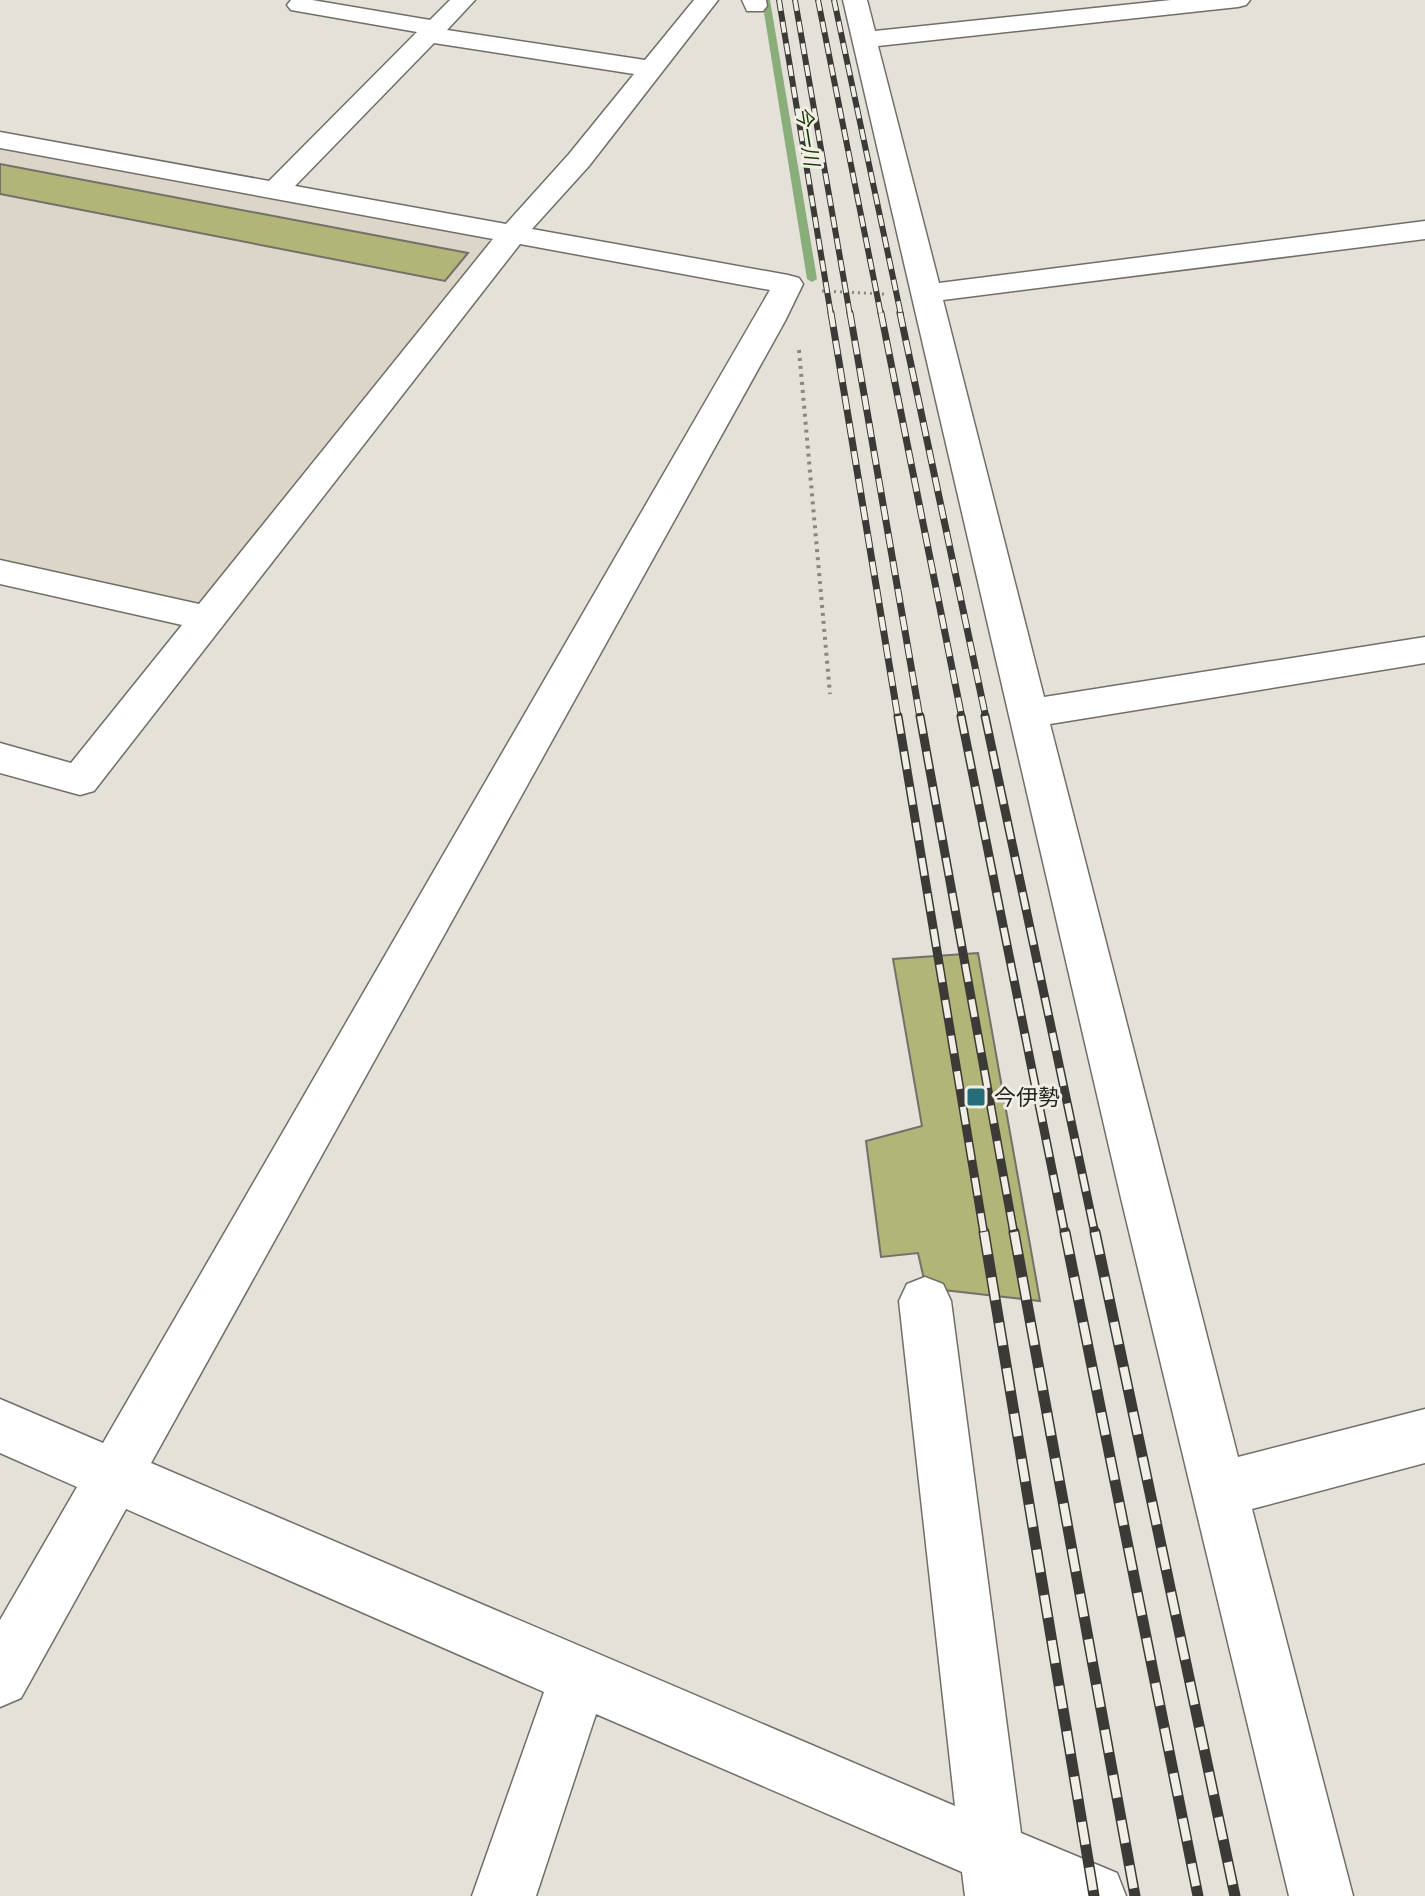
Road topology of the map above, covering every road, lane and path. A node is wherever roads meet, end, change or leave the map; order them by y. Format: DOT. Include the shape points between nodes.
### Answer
graph roads {
  1 [pos="463,0"];
  2 [pos="855,0"];
  3 [pos="1238,0"];
  4 [pos="701,1"];
  5 [pos="299,5"];
  6 [pos="433,31"];
  7 [pos="864,40"];
  8 [pos="651,69"];
  9 [pos="0,140"];
  10 [pos="275,190"];
  11 [pos="1425,230"];
  12 [pos="513,233"];
  13 [pos="789,289"];
  14 [pos="928,293"];
  15 [pos="0,572"];
  16 [pos="207,618"];
  17 [pos="1425,650"];
  18 [pos="830,694"];
  19 [pos="1031,713"];
  20 [pos="0,758"];
  21 [pos="925,1301"];
  22 [pos="0,1426"];
  23 [pos="1425,1436"];
  24 [pos="117,1474"];
  25 [pos="1219,1490"];
  26 [pos="579,1676"];
  27 [pos="0,1677"];
  28 [pos="995,1874"];
  29 [pos="504,1896"];
  30 [pos="1094,1896"];
  31 [pos="1321,1896"];
  1 -- 6 [label="street"];
  2 -- 7 [label="street"];
  3 -- 7 [label="street"];
  4 -- 8 [label="street"];
  5 -- 6 [label="street"];
  6 -- 8 [label="street"];
  6 -- 10 [label="street"];
  7 -- 14 [label="street"];
  8 -- 12 [label="street"];
  9 -- 10 [label="street"];
  10 -- 12 [label="street"];
  11 -- 14 [label="street"];
  12 -- 13 [label="street" via="788,284"];
  12 -- 16 [label="street"];
  13 -- 14 [label="path"];
  13 -- 18 [label="path"];
  13 -- 24 [label="street"];
  14 -- 19 [label="street"];
  15 -- 16 [label="street"];
  16 -- 20 [label="street" via="80,780"];
  17 -- 19 [label="street"];
  19 -- 25 [label="street"];
  21 -- 28 [label="street"];
  22 -- 24 [label="street"];
  23 -- 25 [label="street"];
  24 -- 26 [label="street"];
  24 -- 27 [label="street"];
  25 -- 31 [label="street"];
  26 -- 28 [label="street"];
  26 -- 29 [label="street"];
  28 -- 30 [label="street"];
}
